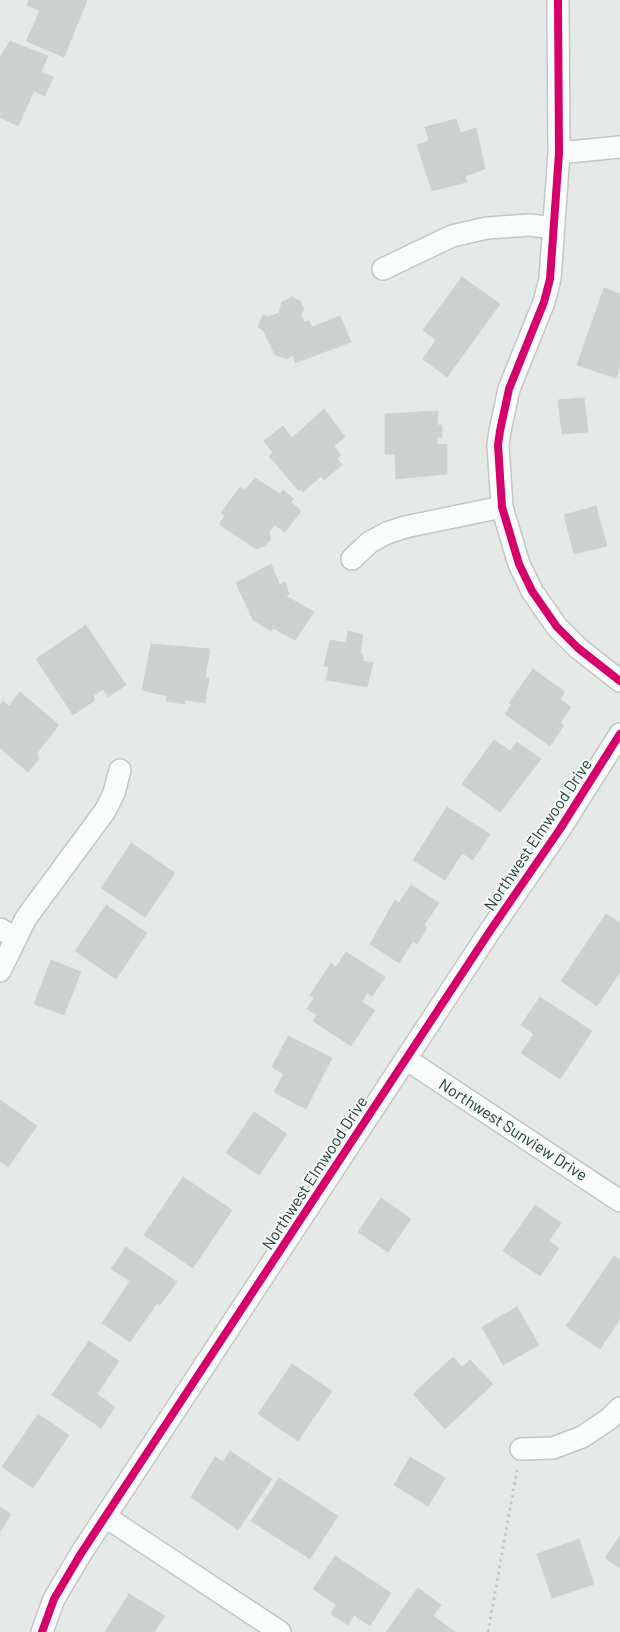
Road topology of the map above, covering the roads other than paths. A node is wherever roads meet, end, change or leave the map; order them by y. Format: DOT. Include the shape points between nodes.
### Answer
graph roads {
  1 [pos="558,0"];
  2 [pos="620,147"];
  3 [pos="559,153"];
  4 [pos="553,228"];
  5 [pos="383,269"];
  6 [pos="502,507"];
  7 [pos="352,559"];
  8 [pos="620,681"];
  9 [pos="620,734"];
  10 [pos="120,770"];
  11 [pos="8,934"];
  12 [pos="0,971"];
  13 [pos="406,1059"];
  14 [pos="620,1200"];
  15 [pos="620,1408"];
  16 [pos="521,1449"];
  17 [pos="106,1517"];
  18 [pos="42,1632"];
  19 [pos="280,1632"];
  1 -- 3 [label="street"];
  2 -- 3 [label="street"];
  3 -- 4 [label="street"];
  4 -- 5 [label="street" via="530,225 487,228 452,236"];
  4 -- 6 [label="street" via="550,279 544,302 509,388 500,431"];
  6 -- 7 [label="street" via="387,533 370,542"];
  6 -- 8 [label="street" via="519,564 532,591 557,627"];
  9 -- 13 [label="street, Northwest Elmwood Drive"];
  10 -- 11 [label="street" via="105,811 26,918"];
  11 -- 12 [label="street"];
  13 -- 14 [label="street, Northwest Sunview Drive"];
  13 -- 17 [label="street, Northwest Elmwood Drive"];
  15 -- 16 [label="street" via="582,1437 553,1448"];
  17 -- 18 [label="street, Northwest Elmwood Drive" via="54,1599"];
  17 -- 19 [label="street"];
}
